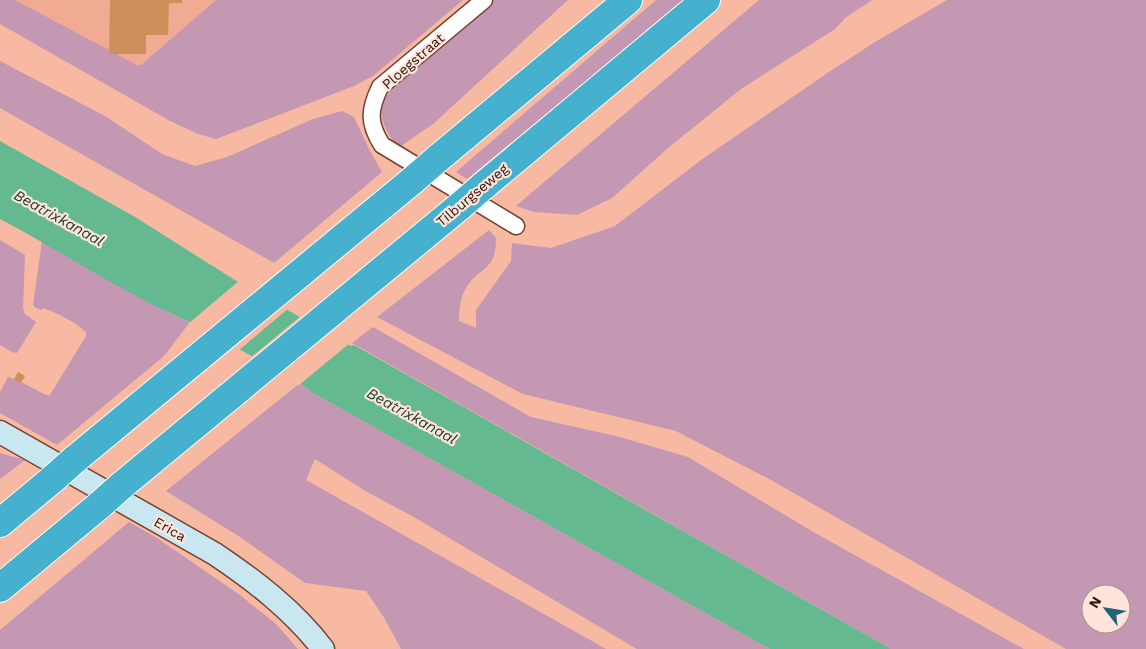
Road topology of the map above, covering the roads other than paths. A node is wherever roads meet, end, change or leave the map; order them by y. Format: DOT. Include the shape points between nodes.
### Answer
graph roads {
  1 [pos="484,0"];
  2 [pos="628,0"];
  3 [pos="706,0"];
  4 [pos="516,226"];
  5 [pos="0,432"];
  6 [pos="0,523"];
  7 [pos="0,588"];
  8 [pos="323,649"];
  1 -- 4 [label="street, Ploegstraat" via="380,87 372,102 372,128 382,145"];
  2 -- 6 [label="highway, bridge"];
  3 -- 7 [label="highway, Tilburgseweg, bridge"];
  5 -- 8 [label="main road, Erica" via="215,554 266,592 301,623"];
}
